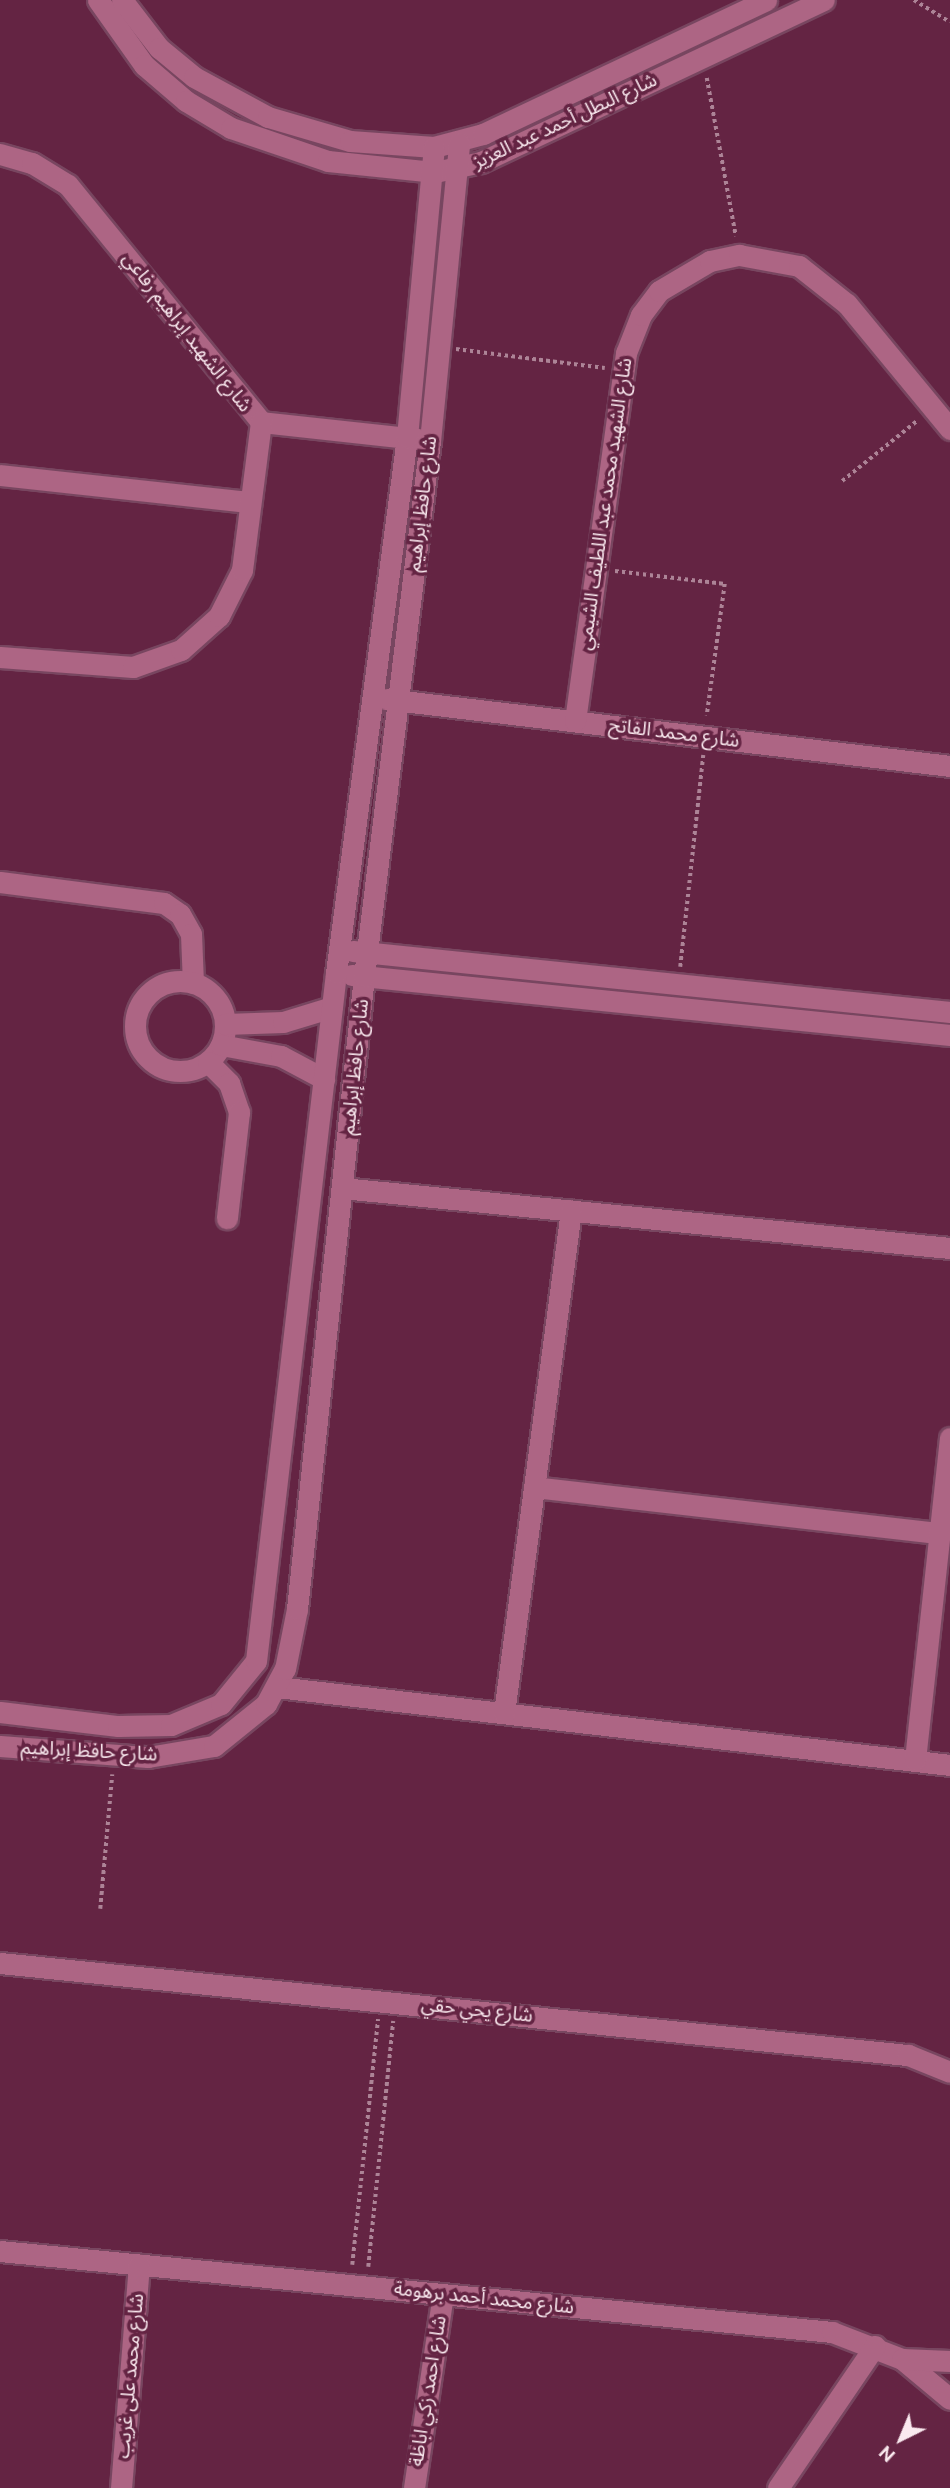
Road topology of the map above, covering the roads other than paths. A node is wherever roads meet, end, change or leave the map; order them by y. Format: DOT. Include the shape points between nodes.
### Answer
graph roads {
  1 [pos="98,0"];
  2 [pos="122,0"];
  3 [pos="824,0"];
  4 [pos="758,2"];
  5 [pos="459,143"];
  6 [pos="434,147"];
  7 [pos="0,154"];
  8 [pos="459,170"];
  9 [pos="435,172"];
  10 [pos="261,422"];
  11 [pos="950,429"];
  12 [pos="407,438"];
  13 [pos="430,441"];
  14 [pos="0,475"];
  15 [pos="250,502"];
  16 [pos="0,657"];
  17 [pos="372,698"];
  18 [pos="398,701"];
  19 [pos="575,721"];
  20 [pos="950,766"];
  21 [pos="0,883"];
  22 [pos="339,949"];
  23 [pos="367,953"];
  24 [pos="336,973"];
  25 [pos="364,976"];
  26 [pos="193,983"];
  27 [pos="332,1007"];
  28 [pos="950,1012"];
  29 [pos="225,1024"];
  30 [pos="950,1035"];
  31 [pos="221,1045"];
  32 [pos="208,1062"];
  33 [pos="324,1079"];
  34 [pos="342,1188"];
  35 [pos="571,1210"];
  36 [pos="226,1218"];
  37 [pos="950,1248"];
  38 [pos="285,1433"];
  39 [pos="315,1438"];
  40 [pos="950,1438"];
  41 [pos="534,1487"];
  42 [pos="940,1533"];
  43 [pos="276,1687"];
  44 [pos="0,1712"];
  45 [pos="504,1713"];
  46 [pos="0,1746"];
  47 [pos="915,1760"];
  48 [pos="950,1765"];
  49 [pos="0,1963"];
  50 [pos="950,2072"];
  51 [pos="0,2251"];
  52 [pos="139,2265"];
  53 [pos="443,2294"];
  54 [pos="875,2346"];
  55 [pos="902,2359"];
  56 [pos="950,2361"];
  57 [pos="950,2399"];
  58 [pos="121,2488"];
  59 [pos="414,2488"];
  60 [pos="778,2488"];
  1 -- 9 [label="street, شارع البطل أحمد عبد العزيز" via="144,65 186,101 231,128 328,161"];
  2 -- 6 [label="street, شارع البطل أحمد عبد العزيز" via="159,48 194,77 268,117 349,141"];
  3 -- 8 [label="street, شارع البطل أحمد عبد العزيز"];
  4 -- 5 [label="street, شارع البطل أحمد عبد العزيز"];
  5 -- 6 [label="street, شارع البطل أحمد عبد العزيز"];
  5 -- 8 [label="street, شارع حافظ إبراهيم"];
  6 -- 9 [label="street, شارع حافظ إبراهيم"];
  7 -- 10 [label="street, شارع الشهيد إبراهيم رفاعي" via="32,163 68,185"];
  8 -- 9 [label="street, شارع البطل أحمد عبد العزيز"];
  8 -- 13 [label="street, شارع حافظ إبراهيم"];
  9 -- 12 [label="street, شارع حافظ إبراهيم"];
  10 -- 12 [label="street, شارع الشهيد إبراهيم رفاعي"];
  10 -- 15 [label="street"];
  11 -- 19 [label="street, شارع الشهيد محمد عبد اللطيف الشيمي" via="825,282 799,266 739,255 710,261 659,291 641,315 623,371"];
  12 -- 13 [label="street, شارع الشهيد إبراهيم رفاعي"];
  12 -- 17 [label="street, شارع حافظ إبراهيم"];
  13 -- 18 [label="street, شارع حافظ إبراهيم"];
  14 -- 15 [label="street"];
  15 -- 16 [label="street" via="242,570 219,615 181,650 133,667"];
  17 -- 18 [label="street, شارع محمد الفاتح"];
  17 -- 22 [label="street, شارع حافظ إبراهيم"];
  18 -- 19 [label="street, شارع محمد الفاتح"];
  18 -- 23 [label="street, شارع حافظ إبراهيم"];
  19 -- 20 [label="street, شارع محمد الفاتح"];
  21 -- 26 [label="street" via="164,903 180,914 191,934"];
  22 -- 23 [label="street"];
  22 -- 24 [label="street, شارع حافظ إبراهيم"];
  23 -- 25 [label="street, شارع حافظ إبراهيم"];
  23 -- 28 [label="street"];
  24 -- 25 [label="street"];
  24 -- 27 [label="street, شارع حافظ إبراهيم"];
  25 -- 30 [label="street"];
  25 -- 34 [label="street, شارع حافظ إبراهيم"];
  26 -- 29 [label="street" via="219,1003"];
  26 -- 32 [label="street" via="171,981 152,990 138,1007 134,1029 141,1050 156,1065 188,1071"];
  27 -- 29 [label="street" via="283,1022"];
  27 -- 33 [label="street, شارع حافظ إبراهيم"];
  29 -- 31 [label="street"];
  31 -- 32 [label="street"];
  31 -- 33 [label="street" via="281,1056"];
  32 -- 36 [label="street" via="229,1083 239,1112"];
  33 -- 38 [label="street, شارع حافظ إبراهيم"];
  34 -- 35 [label="street"];
  34 -- 39 [label="street, شارع حافظ إبراهيم"];
  35 -- 37 [label="street"];
  35 -- 41 [label="street"];
  38 -- 39 [label="street"];
  38 -- 44 [label="street, شارع حافظ إبراهيم" via="263,1632 256,1661 240,1686 197,1717 158,1726"];
  39 -- 43 [label="street, شارع حافظ إبراهيم" via="292,1643"];
  40 -- 42 [label="street"];
  41 -- 42 [label="street"];
  41 -- 45 [label="street"];
  42 -- 47 [label="street"];
  43 -- 45 [label="street"];
  43 -- 46 [label="street, شارع حافظ إبراهيم" via="243,1727 214,1746 181,1754 114,1755"];
  45 -- 47 [label="street"];
  47 -- 48 [label="street"];
  49 -- 50 [label="street, شارع يحي حقي" via="908,2055"];
  51 -- 52 [label="street, شارع محمد أحمد برهومة"];
  52 -- 53 [label="street, شارع محمد أحمد برهومة"];
  52 -- 58 [label="street, شارع محمد على غريب"];
  53 -- 54 [label="street, شارع محمد أحمد برهومة" via="832,2332"];
  53 -- 59 [label="street, شارع احمد زكي اباظة"];
  54 -- 55 [label="street, شارع محمد أحمد برهومة"];
  54 -- 60 [label="street"];
  55 -- 56 [label="street"];
  55 -- 57 [label="street, شارع محمد أحمد برهومة"];
}
